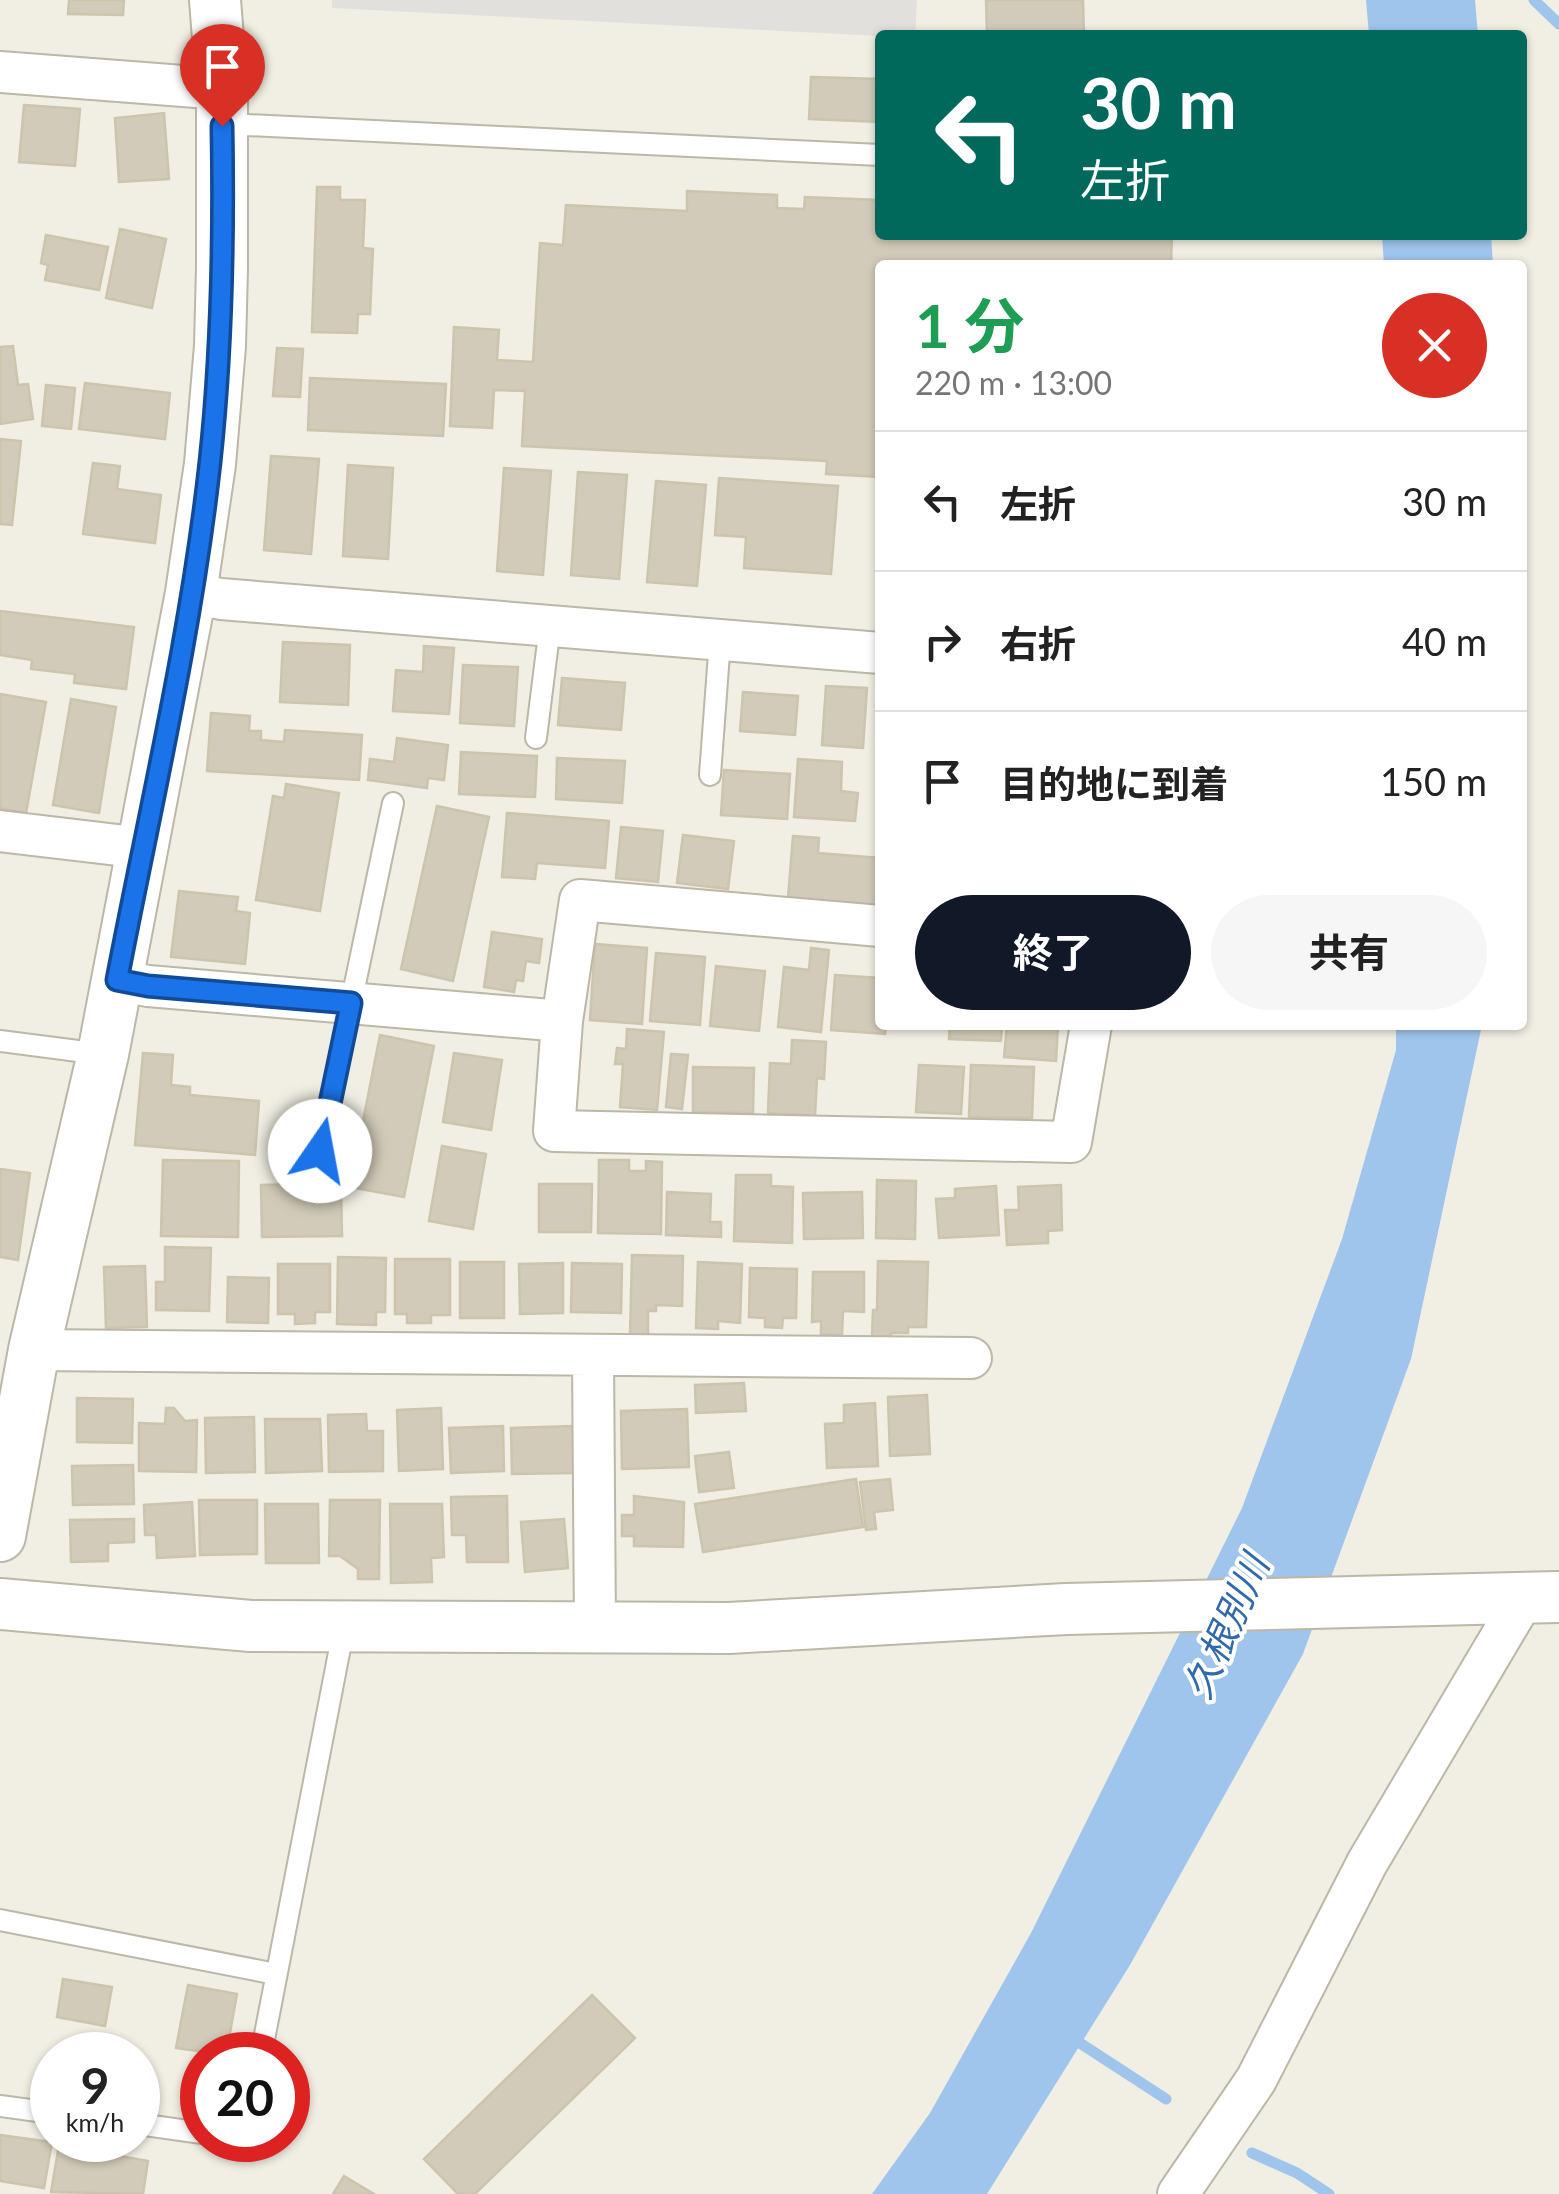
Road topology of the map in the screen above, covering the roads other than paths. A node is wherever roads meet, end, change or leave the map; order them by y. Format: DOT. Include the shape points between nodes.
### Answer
graph roads {
  1 [pos="215,0"];
  2 [pos="0,72"];
  3 [pos="222,108"];
  4 [pos="875,156"];
  5 [pos="191,594"];
  6 [pos="550,626"];
  7 [pos="720,640"];
  8 [pos="875,653"];
  9 [pos="536,738"];
  10 [pos="710,776"];
  11 [pos="393,803"];
  12 [pos="0,830"];
  13 [pos="143,848"];
  14 [pos="875,926"];
  15 [pos="117,980"];
  16 [pos="351,1003"];
  17 [pos="562,1021"];
  18 [pos="1091,1030"];
  19 [pos="0,1041"];
  20 [pos="103,1054"];
  21 [pos="320,1151"];
  22 [pos="34,1350"];
  23 [pos="593,1356"];
  24 [pos="970,1358"];
  25 [pos="12,1407"];
  26 [pos="0,1536"];
  27 [pos="1541,1597"];
  28 [pos="0,1604"];
  29 [pos="344,1627"];
  30 [pos="595,1628"];
  31 [pos="0,1920"];
  32 [pos="276,1974"];
  33 [pos="265,2032"];
  34 [pos="0,2106"];
  35 [pos="30,2110"];
  36 [pos="1178,2194"];
  1 -- 3 [label="street"];
  2 -- 3 [label="street"];
  3 -- 4 [label="lane" via="246,124"];
  3 -- 5 [label="street" via="220,346"];
  5 -- 6 [label="street"];
  5 -- 13 [label="street"];
  6 -- 7 [label="street"];
  6 -- 9 [label="lane"];
  7 -- 8 [label="street"];
  7 -- 10 [label="lane"];
  11 -- 16 [label="lane"];
  12 -- 13 [label="street"];
  13 -- 15 [label="street"];
  14 -- 17 [label="street" via="580,900"];
  15 -- 16 [label="street"];
  15 -- 20 [label="street"];
  16 -- 17 [label="street"];
  16 -- 21 [label="lane"];
  17 -- 18 [label="street" via="554,1131 1071,1142"];
  19 -- 20 [label="lane"];
  20 -- 22 [label="street"];
  22 -- 23 [label="street"];
  22 -- 25 [label="street"];
  23 -- 24 [label="street"];
  23 -- 30 [label="street"];
  25 -- 26 [label="street"];
  27 -- 30 [label="street"];
  27 -- 36 [label="street" via="1367,1864 1256,2080"];
  28 -- 29 [label="street" via="252,1626"];
  29 -- 30 [label="street"];
  29 -- 32 [label="lane"];
  31 -- 32 [label="lane"];
  32 -- 33 [label="lane"];
  34 -- 35 [label="lane"];
}
